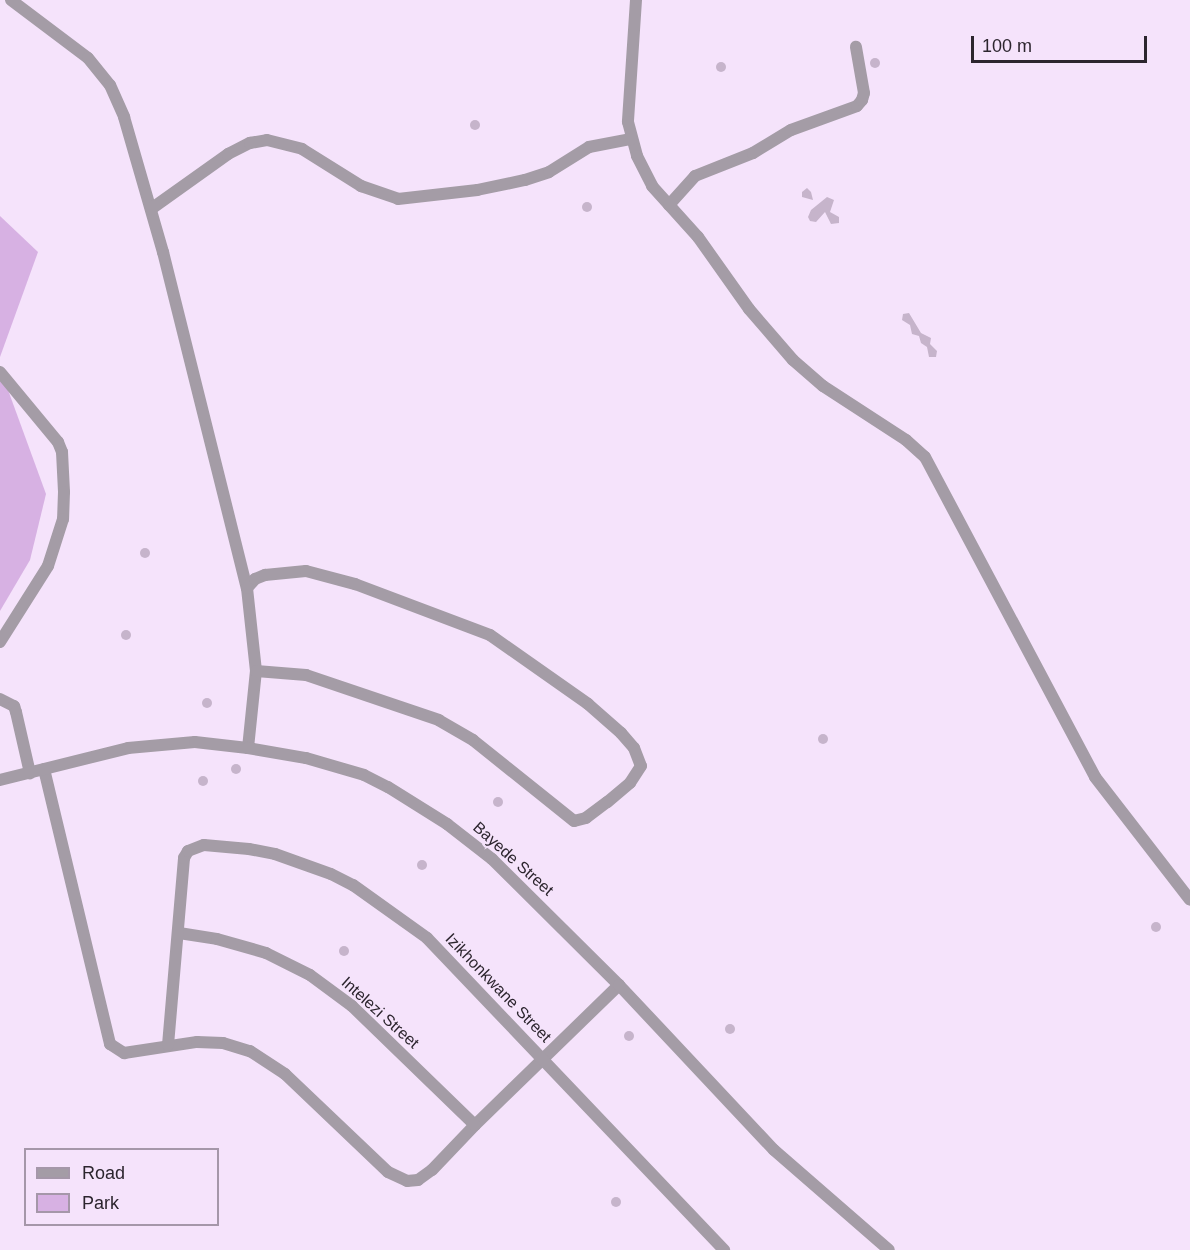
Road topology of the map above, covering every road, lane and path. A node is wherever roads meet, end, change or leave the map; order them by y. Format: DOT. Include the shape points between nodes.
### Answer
graph roads {
  1 [pos="636,0"];
  2 [pos="14,2"];
  3 [pos="856,47"];
  4 [pos="631,139"];
  5 [pos="669,205"];
  6 [pos="151,209"];
  7 [pos="0,372"];
  8 [pos="247,588"];
  9 [pos="0,642"];
  10 [pos="256,671"];
  11 [pos="0,699"];
  12 [pos="248,748"];
  13 [pos="44,769"];
  14 [pos="30,773"];
  15 [pos="0,780"];
  16 [pos="1190,900"];
  17 [pos="179,933"];
  18 [pos="619,985"];
  19 [pos="168,1045"];
  20 [pos="543,1059"];
  21 [pos="474,1125"];
  22 [pos="724,1250"];
  23 [pos="889,1250"];
  1 -- 4 [label="street" via="628,122"];
  2 -- 6 [label="street" via="88,58 110,85 124,117"];
  3 -- 5 [label="street" via="864,93 857,106 791,130 753,153 694,176"];
  4 -- 5 [label="street" via="652,186"];
  4 -- 6 [label="street" via="589,147 549,172 525,180 398,199 361,186 302,149 267,140 228,154"];
  5 -- 16 [label="street" via="793,360 823,386 906,440 925,457 1095,777"];
  6 -- 8 [label="street"];
  7 -- 9 [label="street" via="58,442 64,492 63,519 48,566"];
  8 -- 10 [label="street"];
  8 -- 10 [label="street" via="258,577 306,571 355,584 490,635 604,718 634,748 641,766 630,783 586,819 574,820 473,740 440,720 306,675"];
  10 -- 12 [label="street"];
  11 -- 14 [label="street" via="14,706"];
  12 -- 13 [label="street, Bayede Street" via="195,742 128,748"];
  12 -- 18 [label="street, Bayede Street" via="306,758 364,776 428,811 492,859"];
  13 -- 14 [label="street, Bayede Street"];
  13 -- 19 [label="street" via="108,1039 124,1053"];
  14 -- 15 [label="street, Bayede Street"];
  17 -- 19 [label="street"];
  17 -- 20 [label="street, Izikhonkwane Street" via="184,858 191,849 224,845 275,854 353,885 428,938"];
  17 -- 21 [label="street, Intelezi Street" via="266,953 310,975 352,1006"];
  18 -- 20 [label="street"];
  18 -- 23 [label="street, Bayede Street" via="774,1150"];
  19 -- 21 [label="street" via="223,1043 250,1051 306,1091 388,1172 407,1182 432,1170"];
  20 -- 21 [label="street"];
  20 -- 22 [label="street, Izikhonkwane Street"];
}
